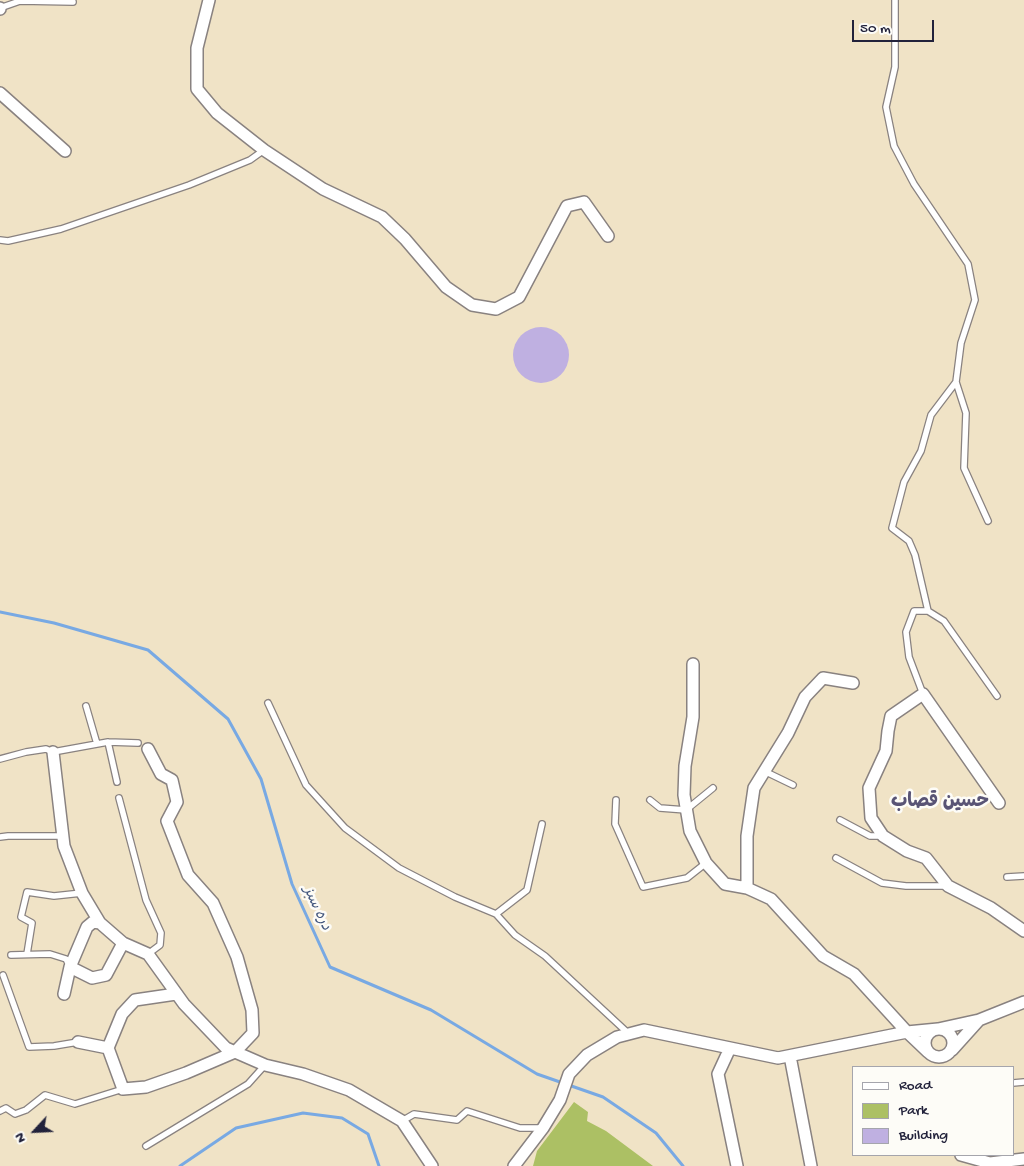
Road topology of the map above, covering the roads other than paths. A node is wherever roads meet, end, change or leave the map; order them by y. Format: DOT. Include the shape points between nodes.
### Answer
graph roads {
  1 [pos="209,0"];
  2 [pos="895,0"];
  3 [pos="74,2"];
  4 [pos="0,8"];
  5 [pos="0,93"];
  6 [pos="264,150"];
  7 [pos="64,152"];
  8 [pos="608,236"];
  9 [pos="0,240"];
  10 [pos="956,382"];
  11 [pos="988,521"];
  12 [pos="928,611"];
  13 [pos="692,664"];
  14 [pos="853,683"];
  15 [pos="923,694"];
  16 [pos="996,696"];
  17 [pos="268,703"];
  18 [pos="86,706"];
  19 [pos="108,742"];
  20 [pos="98,744"];
  21 [pos="143,746"];
  22 [pos="53,752"];
  23 [pos="0,759"];
  24 [pos="764,771"];
  25 [pos="117,782"];
  26 [pos="793,785"];
  27 [pos="713,788"];
  28 [pos="119,798"];
  29 [pos="616,800"];
  30 [pos="650,800"];
  31 [pos="999,803"];
  32 [pos="686,810"];
  33 [pos="840,820"];
  34 [pos="542,824"];
  35 [pos="63,836"];
  36 [pos="883,836"];
  37 [pos="0,837"];
  38 [pos="836,858"];
  39 [pos="706,863"];
  40 [pos="1024,876"];
  41 [pos="1008,877"];
  42 [pos="948,886"];
  43 [pos="747,888"];
  44 [pos="82,894"];
  45 [pos="496,914"];
  46 [pos="100,923"];
  47 [pos="1024,931"];
  48 [pos="123,943"];
  49 [pos="27,954"];
  50 [pos="148,954"];
  51 [pos="11,955"];
  52 [pos="70,967"];
  53 [pos="4,975"];
  54 [pos="64,994"];
  55 [pos="176,994"];
  56 [pos="1024,1002"];
  57 [pos="979,1020"];
  58 [pos="938,1029"];
  59 [pos="907,1032"];
  60 [pos="629,1034"];
  61 [pos="78,1042"];
  62 [pos="108,1048"];
  63 [pos="730,1048"];
  64 [pos="235,1052"];
  65 [pos="928,1052"];
  66 [pos="790,1056"];
  67 [pos="948,1058"];
  68 [pos="265,1065"];
  69 [pos="123,1089"];
  70 [pos="0,1111"];
  71 [pos="402,1121"];
  72 [pos="543,1128"];
  73 [pos="146,1146"];
  74 [pos="959,1159"];
  75 [pos="1024,1159"];
  76 [pos="432,1166"];
  77 [pos="514,1166"];
  78 [pos="737,1166"];
  79 [pos="811,1166"];
  1 -- 6 [label="street" via="197,48 197,89 217,114"];
  2 -- 10 [label="lane" via="896,67 886,107 894,146 914,184 968,264 975,300 961,343"];
  3 -- 4 [label="lane" via="20,1"];
  5 -- 7 [label="street"];
  6 -- 8 [label="street" via="323,189 382,217 446,287 472,305 496,310 519,297 567,206 584,202"];
  6 -- 9 [label="lane" via="250,160 170,192 61,228 8,241"];
  10 -- 11 [label="lane" via="966,412 964,468"];
  10 -- 12 [label="lane" via="931,414 921,451 904,482 892,528 909,541"];
  12 -- 15 [label="lane" via="914,611 906,632 909,657"];
  12 -- 16 [label="lane" via="944,621"];
  13 -- 32 [label="street" via="693,716 685,766"];
  14 -- 24 [label="street" via="822,678 805,697 788,733"];
  15 -- 31 [label="street"];
  15 -- 36 [label="street" via="891,716 886,751 869,788 871,818"];
  17 -- 45 [label="lane" via="306,785 345,828 399,868"];
  18 -- 20 [label="lane"];
  19 -- 20 [label="lane"];
  19 -- 21 [label="lane"];
  19 -- 25 [label="lane"];
  20 -- 22 [label="lane"];
  21 -- 64 [label="street" via="161,774 172,780 177,802 167,821 188,875 213,903 237,957 252,1010 253,1033"];
  22 -- 23 [label="lane" via="46,749"];
  22 -- 35 [label="street"];
  24 -- 26 [label="lane"];
  24 -- 43 [label="street" via="754,788 747,836"];
  27 -- 32 [label="lane"];
  28 -- 50 [label="lane" via="146,900 160,933 160,945"];
  29 -- 39 [label="lane" via="615,824 643,887 686,878"];
  30 -- 32 [label="lane" via="660,808"];
  32 -- 39 [label="street" via="690,831"];
  33 -- 36 [label="lane" via="870,836"];
  34 -- 45 [label="lane" via="527,890"];
  35 -- 37 [label="lane"];
  35 -- 44 [label="street"];
  36 -- 42 [label="street" via="926,858"];
  38 -- 42 [label="lane" via="882,883"];
  39 -- 43 [label="street" via="725,884"];
  40 -- 41 [label="lane"];
  42 -- 47 [label="street" via="991,908"];
  43 -- 59 [label="street" via="771,899 822,956 854,974"];
  44 -- 46 [label="street"];
  44 -- 49 [label="lane" via="54,896 26,892 21,918 32,923"];
  45 -- 60 [label="lane" via="515,935 545,956"];
  46 -- 48 [label="street"];
  46 -- 52 [label="street" via="93,922 86,927"];
  48 -- 50 [label="street"];
  48 -- 52 [label="street" via="106,975 92,978"];
  49 -- 51 [label="lane"];
  49 -- 52 [label="lane" via="50,954 66,959"];
  50 -- 55 [label="street"];
  52 -- 54 [label="street"];
  53 -- 61 [label="lane" via="29,1047"];
  55 -- 62 [label="street" via="135,1000 122,1014"];
  55 -- 64 [label="street" via="226,1048"];
  56 -- 57 [label="street"];
  57 -- 58 [label="street"];
  57 -- 67 [label="street"];
  58 -- 59 [label="street"];
  58 -- 65 [label="street" via="926,1040"];
  58 -- 67 [label="street" via="950,1034 953,1042"];
  59 -- 65 [label="street"];
  59 -- 66 [label="street"];
  60 -- 63 [label="street" via="644,1030"];
  60 -- 72 [label="street" via="617,1037 587,1055 569,1074 560,1100"];
  61 -- 62 [label="street"];
  62 -- 69 [label="street"];
  63 -- 66 [label="street" via="778,1058"];
  63 -- 78 [label="street" via="718,1074"];
  64 -- 68 [label="street"];
  64 -- 69 [label="street" via="186,1074 146,1087"];
  65 -- 67 [label="street"];
  66 -- 79 [label="street"];
  68 -- 71 [label="street" via="349,1090"];
  68 -- 73 [label="lane" via="248,1084"];
  69 -- 70 [label="lane" via="75,1104 45,1095 26,1110 15,1114 6,1108"];
  71 -- 72 [label="lane" via="414,1114 457,1120 467,1112 520,1128"];
  71 -- 76 [label="street"];
  72 -- 77 [label="street"];
  74 -- 75 [label="street" via="990,1163"];
}
